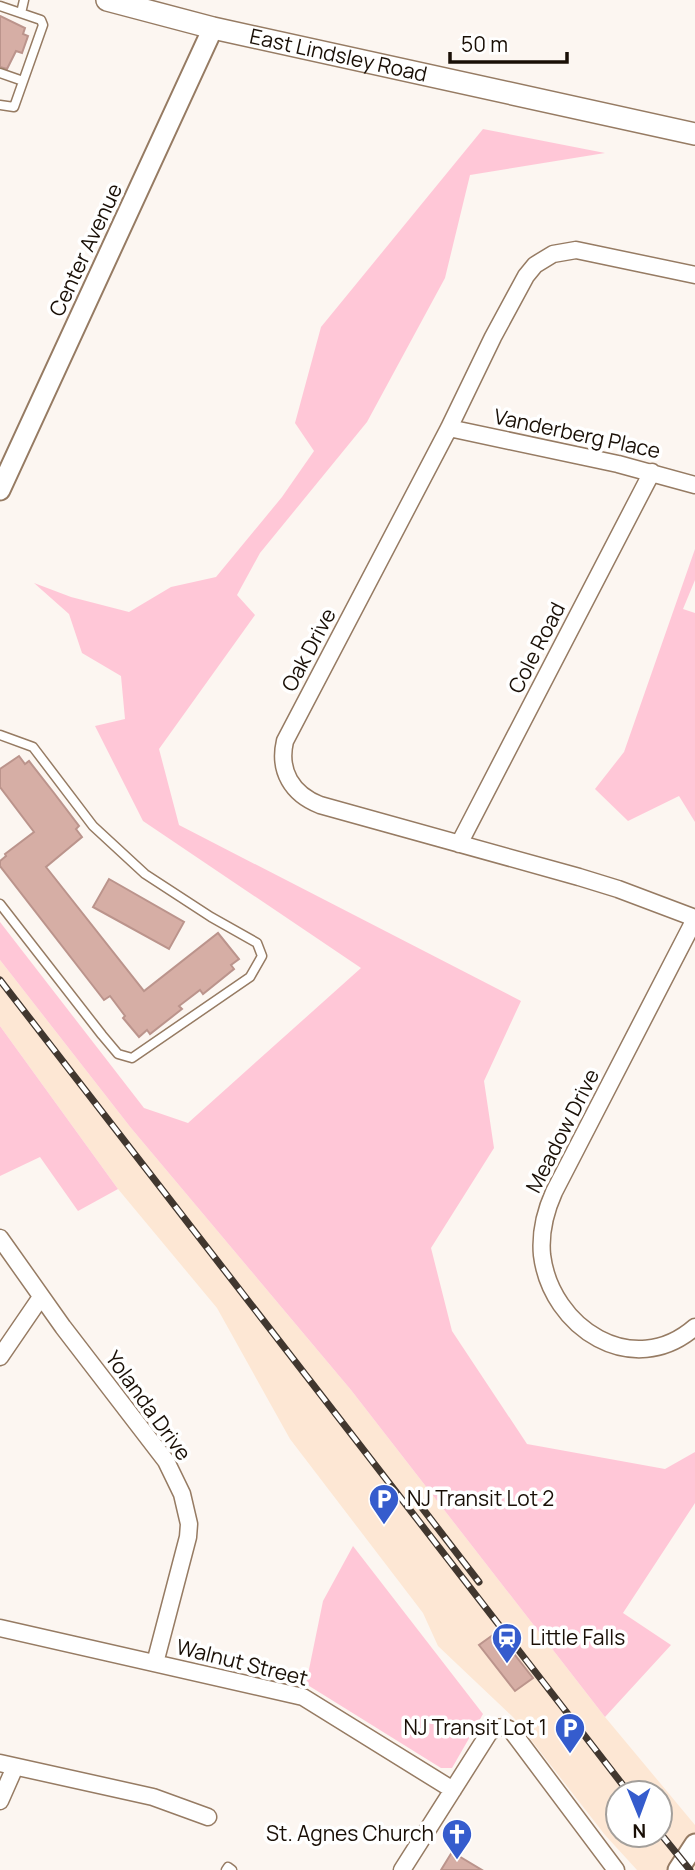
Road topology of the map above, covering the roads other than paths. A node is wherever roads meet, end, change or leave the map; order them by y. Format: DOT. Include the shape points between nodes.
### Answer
graph roads {
  1 [pos="24,0"];
  2 [pos="107,0"];
  3 [pos="0,6"];
  4 [pos="20,13"];
  5 [pos="213,28"];
  6 [pos="0,73"];
  7 [pos="23,81"];
  8 [pos="0,105"];
  9 [pos="695,134"];
  10 [pos="695,275"];
  11 [pos="449,428"];
  12 [pos="652,472"];
  13 [pos="695,485"];
  14 [pos="0,490"];
  15 [pos="0,735"];
  16 [pos="459,844"];
  17 [pos="0,904"];
  18 [pos="695,918"];
  19 [pos="0,1238"];
  20 [pos="41,1297"];
  21 [pos="695,1327"];
  22 [pos="0,1357"];
  23 [pos="0,1628"];
  24 [pos="155,1663"];
  25 [pos="8,1765"];
  26 [pos="453,1790"];
  27 [pos="0,1801"];
  28 [pos="208,1817"];
  29 [pos="695,1844"];
  30 [pos="226,1870"];
  31 [pos="232,1870"];
  32 [pos="402,1870"];
  33 [pos="616,1870"];
  34 [pos="678,1870"];
  1 -- 4 [label="lane"];
  2 -- 5 [label="main road, East Lindsley Road"];
  3 -- 4 [label="lane"];
  4 -- 7 [label="lane" via="41,20 43,25"];
  5 -- 9 [label="main road, East Lindsley Road"];
  5 -- 14 [label="street, Center Avenue"];
  6 -- 7 [label="lane"];
  7 -- 8 [label="lane" via="14,107"];
  10 -- 11 [label="street, Oak Drive" via="576,250 540,261 526,276"];
  11 -- 12 [label="street, Vanderberg Place"];
  11 -- 16 [label="street, Oak Drive" via="285,741 283,761 295,789 311,802"];
  12 -- 13 [label="street, Vanderberg Place"];
  12 -- 16 [label="street, Cole Road"];
  15 -- 17 [label="lane" via="33,747 93,826 145,874 257,943 262,956 250,977 132,1058 118,1054"];
  16 -- 18 [label="street, Oak Drive" via="618,888"];
  18 -- 21 [label="street, Meadow Drive" via="554,1192 542,1238 545,1269 557,1299 590,1334 617,1347 643,1350 667,1345"];
  19 -- 20 [label="street, Yolanda Drive"];
  20 -- 22 [label="street"];
  20 -- 24 [label="street, Yolanda Drive" via="159,1451 182,1494 188,1536"];
  23 -- 24 [label="street, Walnut Street"];
  24 -- 26 [label="street, Walnut Street" via="303,1696"];
  25 -- 27 [label="street"];
  25 -- 28 [label="street" via="153,1797"];
  26 -- 32 [label="street"];
  26 -- 33 [label="street" via="489,1733 500,1727 511,1730"];
  29 -- 34 [label="street"];
  30 -- 31 [label="lane"];
}
